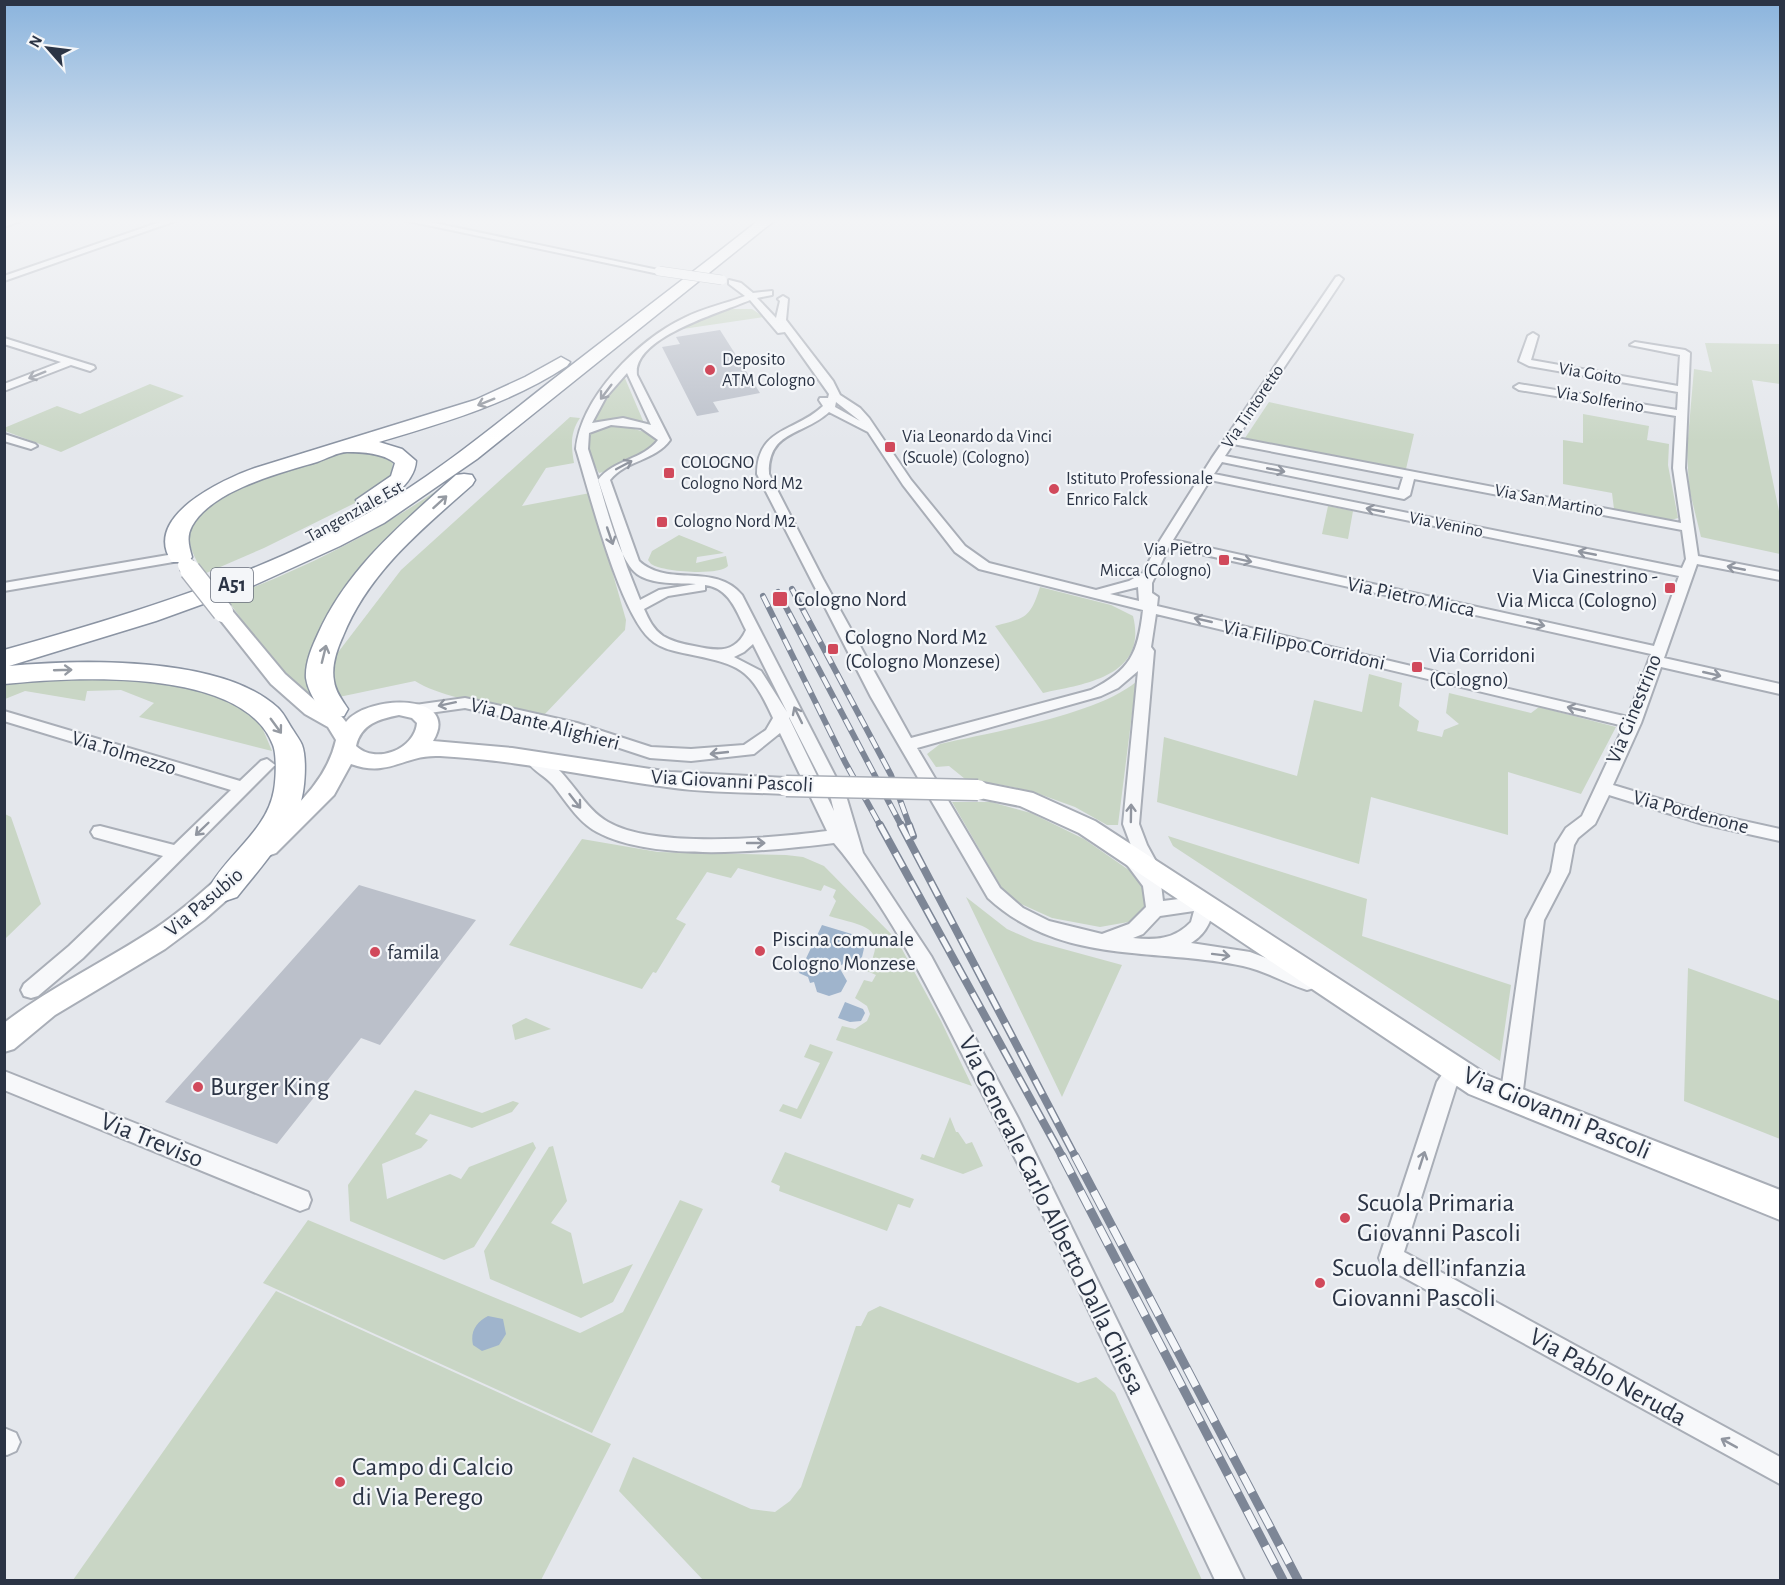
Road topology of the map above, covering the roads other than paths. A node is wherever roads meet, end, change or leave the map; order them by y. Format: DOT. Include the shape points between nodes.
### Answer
graph roads {
  1 [pos="658,294"];
  2 [pos="658,294"];
  3 [pos="674,294"];
  4 [pos="749,294"];
  5 [pos="768,294"];
  6 [pos="771,294"];
  7 [pos="1330,294"];
  8 [pos="783,299"];
  9 [pos="756,303"];
  10 [pos="723,307"];
  11 [pos="1533,336"];
  12 [pos="4,341"];
  13 [pos="1635,345"];
  14 [pos="636,358"];
  15 [pos="70,362"];
  16 [pos="583,366"];
  17 [pos="90,368"];
  18 [pos="1519,387"];
  19 [pos="4,388"];
  20 [pos="1683,390"];
  21 [pos="826,404"];
  22 [pos="847,412"];
  23 [pos="1681,414"];
  24 [pos="808,422"];
  25 [pos="583,432"];
  26 [pos="4,437"];
  27 [pos="664,440"];
  28 [pos="1230,440"];
  29 [pos="31,446"];
  30 [pos="766,449"];
  31 [pos="325,452"];
  32 [pos="1218,458"];
  33 [pos="1409,474"];
  34 [pos="1207,476"];
  35 [pos="1689,528"];
  36 [pos="1165,543"];
  37 [pos="1692,559"];
  38 [pos="183,561"];
  39 [pos="235,570"];
  40 [pos="1153,571"];
  41 [pos="1686,573"];
  42 [pos="1780,576"];
  43 [pos="686,579"];
  44 [pos="721,585"];
  45 [pos="4,587"];
  46 [pos="1088,592"];
  47 [pos="634,604"];
  48 [pos="1150,608"];
  49 [pos="752,631"];
  50 [pos="1148,639"];
  51 [pos="4,646"];
  52 [pos="714,655"];
  53 [pos="1656,656"];
  54 [pos="4,659"];
  55 [pos="4,675"];
  56 [pos="1780,689"];
  57 [pos="302,698"];
  58 [pos="334,709"];
  59 [pos="375,713"];
  60 [pos="4,716"];
  61 [pos="782,716"];
  62 [pos="422,718"];
  63 [pos="1633,723"];
  64 [pos="346,744"];
  65 [pos="794,745"];
  66 [pos="907,745"];
  67 [pos="748,750"];
  68 [pos="409,752"];
  69 [pos="817,753"];
  70 [pos="512,756"];
  71 [pos="534,760"];
  72 [pos="383,761"];
  73 [pos="267,765"];
  74 [pos="1602,787"];
  75 [pos="243,788"];
  76 [pos="311,807"];
  77 [pos="100,831"];
  78 [pos="843,831"];
  79 [pos="1780,835"];
  80 [pos="1121,849"];
  81 [pos="178,853"];
  82 [pos="1150,867"];
  83 [pos="225,888"];
  84 [pos="1203,903"];
  85 [pos="1155,909"];
  86 [pos="1101,940"];
  87 [pos="1161,948"];
  88 [pos="76,952"];
  89 [pos="87,984"];
  90 [pos="1345,996"];
  91 [pos="38,998"];
  92 [pos="4,1017"];
  93 [pos="4,1040"];
  94 [pos="1457,1070"];
  95 [pos="4,1080"];
  96 [pos="1511,1098"];
  97 [pos="300,1200"];
  98 [pos="1780,1205"];
  99 [pos="1780,1471"];
  100 [pos="1230,1581"];
  1 -- 31 [label="highway, one-way" via="549,370 508,393"];
  2 -- 39 [label="highway, Tangenziale Est / A51" via="417,477 369,507"];
  3 -- 16 [label="highway, A51"];
  4 -- 9 [label="street"];
  5 -- 9 [label="street"];
  6 -- 8 [label="street"];
  7 -- 28 [label="street, Via Tintoretto"];
  8 -- 9 [label="street"];
  8 -- 21 [label="street" via="781,320 829,383"];
  9 -- 10 [label="street"];
  9 -- 10 [label="street"];
  9 -- 21 [label="street" via="822,389"];
  10 -- 14 [label="street" via="683,321"];
  11 -- 20 [label="street, Via Goito" via="1524,361 1529,363"];
  12 -- 15 [label="street"];
  13 -- 20 [label="street, Via Ginestrino" via="1685,353"];
  14 -- 25 [label="street, one-way" via="596,406"];
  14 -- 27 [label="street" via="632,375"];
  15 -- 17 [label="street"];
  15 -- 19 [label="street, one-way"];
  16 -- 54 [label="highway, Tangenziale Est / A51" via="437,480 351,531 268,571 176,606"];
  58 -- 16 [label="highway, one-way" via="320,681 320,669 332,630 357,585 392,545"];
  18 -- 23 [label="street, Via Solferino"];
  20 -- 23 [label="street, Via Ginestrino"];
  21 -- 22 [label="street"];
  21 -- 24 [label="street"];
  21 -- 30 [label="street" via="775,438"];
  22 -- 24 [label="street"];
  22 -- 46 [label="street, Via Filippo Corridoni" via="872,433 966,556 1001,572"];
  23 -- 35 [label="street, Via Ginestrino" via="1679,468"];
  24 -- 30 [label="street"];
  25 -- 27 [label="street" via="602,424 631,423 652,429"];
  25 -- 47 [label="street, Via Generale Carlo Alberto Dalla Chiesa, one-way" via="582,449 591,480"];
  26 -- 29 [label="street"];
  43 -- 27 [label="street, one-way" via="652,576 636,566 603,482 612,471"];
  28 -- 32 [label="street, Via Tintoretto"];
  28 -- 33 [label="street, Via San Martino"];
  30 -- 66 [label="street, Via Giovanni Pascoli" via="762,457 763,474"];
  31 -- 38 [label="highway" via="239,480 209,497 183,523 177,541"];
  31 -- 39 [label="highway" via="369,447 388,450 399,454 406,466 403,475 388,488"];
  32 -- 33 [label="street, one-way" via="1404,495"];
  32 -- 34 [label="street, Via Tintoretto"];
  33 -- 35 [label="street, Via San Martino"];
  34 -- 36 [label="street, Via Tintoretto"];
  41 -- 34 [label="street, Via Venino, one-way"];
  35 -- 37 [label="street, Via Ginestrino"];
  36 -- 40 [label="street, Via Tintoretto"];
  36 -- 53 [label="street, Via Pietro Micca, one-way"];
  37 -- 41 [label="street, Via Ginestrino"];
  42 -- 37 [label="street, one-way"];
  38 -- 45 [label="street"];
  38 -- 57 [label="street, bridge" via="261,661"];
  39 -- 51 [label="highway, Tangenziale Est / A51" via="140,606"];
  40 -- 46 [label="street" via="1122,588"];
  40 -- 48 [label="street, Via Tintoretto"];
  41 -- 53 [label="street, Via Ginestrino"];
  43 -- 44 [label="street"];
  43 -- 47 [label="street" via="651,589"];
  44 -- 47 [label="street" via="664,593"];
  44 -- 49 [label="street, Via Generale Carlo Alberto Dalla Chiesa" via="735,595"];
  46 -- 48 [label="street, Via Filippo Corridoni"];
  47 -- 52 [label="street, Via Generale Carlo Alberto Dalla Chiesa" via="646,628 665,643"];
  48 -- 50 [label="street, Via Tintoretto"];
  63 -- 48 [label="street, Via Filippo Corridoni, one-way"];
  49 -- 52 [label="street" via="742,647"];
  69 -- 49 [label="street, Via Generale Carlo Alberto Dalla Chiesa, one-way"];
  50 -- 66 [label="street, Via Tintoretto" via="1134,669 1106,689"];
  82 -- 50 [label="street, Via Tintoretto, one-way" via="1134,836 1131,808"];
  52 -- 61 [label="street, Via Generale Carlo Alberto Dalla Chiesa" via="756,674"];
  53 -- 56 [label="street, Via Pietro Micca, one-way"];
  53 -- 63 [label="street, Via Ginestrino"];
  55 -- 83 [label="highway, one-way" via="65,669 174,676 231,691 269,715 285,738 289,752 289,791 266,836"];
  57 -- 58 [label="street"];
  57 -- 64 [label="street" via="312,709 335,722"];
  58 -- 59 [label="street"];
  59 -- 62 [label="street" via="394,708"];
  59 -- 64 [label="street" via="356,724"];
  60 -- 75 [label="street, Via Tolmezzo"];
  61 -- 65 [label="street, Via Generale Carlo Alberto Dalla Chiesa"];
  61 -- 67 [label="street, Via Dante Alighieri" via="772,734"];
  67 -- 62 [label="street, Via Dante Alighieri, one-way" via="662,754 577,728 465,703"];
  62 -- 68 [label="street" via="424,739"];
  62 -- 70 [label="street, Via Giovanni Pascoli" via="447,738"];
  63 -- 74 [label="street, Via Ginestrino"];
  64 -- 72 [label="street" via="351,755 360,760"];
  64 -- 76 [label="street" via="336,772"];
  65 -- 67 [label="street, Via Dante Alighieri"];
  65 -- 69 [label="street, Via Dante Alighieri"];
  65 -- 78 [label="street, Via Generale Carlo Alberto Dalla Chiesa"];
  66 -- 86 [label="street, Via Giovanni Pascoli" via="1000,901 1048,929"];
  68 -- 70 [label="street, Via Giovanni Pascoli" via="437,748"];
  68 -- 72 [label="street"];
  69 -- 78 [label="street, Via Generale Carlo Alberto Dalla Chiesa" via="839,799"];
  70 -- 71 [label="street, Via Giovanni Pascoli"];
  71 -- 78 [label="street, Via Giovanni Pascoli, one-way" via="552,772 587,816 621,836 656,842 789,843"];
  71 -- 80 [label="street, Via Giovanni Pascoli, bridge" via="670,780 978,790 1016,796 1047,807"];
  72 -- 76 [label="street" via="360,772"];
  73 -- 75 [label="street, Via Pasubio"];
  74 -- 79 [label="street, Via Pordenone" via="1703,818"];
  74 -- 96 [label="street, Via Ginestrino" via="1590,820 1572,833 1565,844 1560,872 1534,920"];
  75 -- 81 [label="street, Via Pasubio, one-way"];
  76 -- 83 [label="street, Via Pasubio"];
  77 -- 81 [label="street"];
  78 -- 100 [label="street, Via Generale Carlo Alberto Dalla Chiesa" via="924,962 1010,1125"];
  80 -- 82 [label="street, Via Giovanni Pascoli"];
  80 -- 85 [label="street" via="1152,884"];
  81 -- 88 [label="street, Via Pasubio"];
  82 -- 84 [label="street, Via Giovanni Pascoli"];
  83 -- 89 [label="street, Via Pasubio" via="156,942"];
  84 -- 85 [label="street"];
  84 -- 87 [label="street" via="1203,917 1197,930"];
  84 -- 90 [label="street, Via Giovanni Pascoli"];
  85 -- 86 [label="street" via="1136,929"];
  86 -- 87 [label="street, Via Giovanni Pascoli"];
  87 -- 90 [label="street, Via Giovanni Pascoli, one-way" via="1258,962"];
  88 -- 89 [label="street"];
  88 -- 91 [label="street, Via Pasubio"];
  89 -- 91 [label="street, Via Pasubio"];
  90 -- 94 [label="street, Via Giovanni Pascoli"];
  91 -- 92 [label="street, Via Pasubio"];
  91 -- 93 [label="street, Via Pasubio"];
  94 -- 96 [label="street, Via Giovanni Pascoli" via="1479,1085"];
  99 -- 94 [label="street, Via Pablo Neruda, one-way" via="1391,1258 1447,1082"];
  95 -- 97 [label="street, Via Treviso"];
  96 -- 98 [label="street, Via Giovanni Pascoli"];
}
